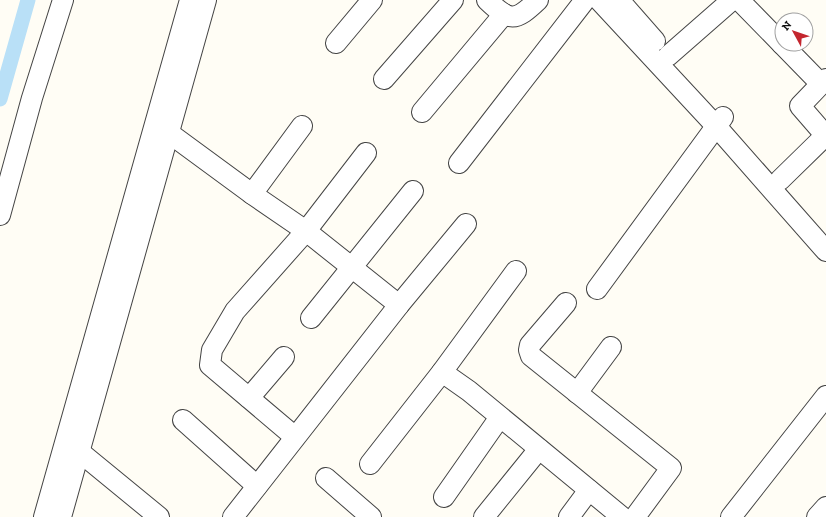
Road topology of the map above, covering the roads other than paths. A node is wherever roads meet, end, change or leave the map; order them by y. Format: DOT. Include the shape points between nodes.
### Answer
graph roads {
  1 [pos="63,0"];
  2 [pos="190,0"];
  3 [pos="206,0"];
  4 [pos="372,0"];
  5 [pos="453,0"];
  6 [pos="486,0"];
  7 [pos="538,0"];
  8 [pos="585,0"];
  9 [pos="599,0"];
  10 [pos="619,0"];
  11 [pos="732,0"];
  12 [pos="739,0"];
  13 [pos="504,14"];
  14 [pos="774,36"];
  15 [pos="336,43"];
  16 [pos="791,52"];
  17 [pos="668,56"];
  18 [pos="384,79"];
  19 [pos="824,81"];
  20 [pos="422,112"];
  21 [pos="720,122"];
  22 [pos="302,126"];
  23 [pos="161,130"];
  24 [pos="826,135"];
  25 [pos="366,153"];
  26 [pos="459,163"];
  27 [pos="780,180"];
  28 [pos="414,191"];
  29 [pos="252,194"];
  30 [pos="0,215"];
  31 [pos="466,224"];
  32 [pos="306,231"];
  33 [pos="826,231"];
  34 [pos="826,251"];
  35 [pos="353,267"];
  36 [pos="516,272"];
  37 [pos="597,289"];
  38 [pos="566,303"];
  39 [pos="399,305"];
  40 [pos="311,318"];
  41 [pos="611,347"];
  42 [pos="284,357"];
  43 [pos="442,372"];
  44 [pos="577,393"];
  45 [pos="826,396"];
  46 [pos="249,398"];
  47 [pos="826,414"];
  48 [pos="500,417"];
  49 [pos="183,420"];
  50 [pos="295,437"];
  51 [pos="539,449"];
  52 [pos="71,451"];
  53 [pos="370,464"];
  54 [pos="326,478"];
  55 [pos="257,486"];
  56 [pos="589,490"];
  57 [pos="444,497"];
  58 [pos="826,507"];
  59 [pos="44,517"];
  60 [pos="62,517"];
  61 [pos="144,517"];
  62 [pos="159,517"];
  63 [pos="233,517"];
  64 [pos="371,517"];
  65 [pos="484,517"];
  66 [pos="569,517"];
  67 [pos="622,517"];
  68 [pos="635,517"];
  69 [pos="731,517"];
  70 [pos="745,517"];
  71 [pos="817,517"];
  1 -- 30 [label="street" via="32,98"];
  2 -- 23 [label="street"];
  3 -- 23 [label="street"];
  4 -- 15 [label="street"];
  5 -- 18 [label="street"];
  6 -- 13 [label="street"];
  7 -- 13 [label="street" via="518,16"];
  8 -- 26 [label="street"];
  9 -- 21 [label="street"];
  10 -- 17 [label="street"];
  11 -- 17 [label="street"];
  12 -- 14 [label="street"];
  13 -- 20 [label="street"];
  16 -- 19 [label="street"];
  17 -- 21 [label="street"];
  19 -- 24 [label="street" via="800,106"];
  21 -- 27 [label="street"];
  21 -- 34 [label="street"];
  21 -- 37 [label="street"];
  22 -- 29 [label="street"];
  23 -- 29 [label="street"];
  23 -- 52 [label="street"];
  24 -- 27 [label="street"];
  25 -- 32 [label="street"];
  27 -- 33 [label="street"];
  28 -- 35 [label="street"];
  29 -- 32 [label="street"];
  31 -- 39 [label="street"];
  32 -- 35 [label="street"];
  32 -- 46 [label="street" via="235,311 212,350 210,365"];
  35 -- 39 [label="street"];
  35 -- 40 [label="street"];
  36 -- 43 [label="street"];
  38 -- 44 [label="street" via="530,345 529,350 531,356"];
  39 -- 50 [label="street"];
  41 -- 44 [label="street"];
  42 -- 46 [label="street"];
  43 -- 48 [label="street"];
  43 -- 53 [label="street"];
  44 -- 68 [label="street" via="671,468"];
  45 -- 69 [label="street"];
  46 -- 50 [label="street"];
  47 -- 70 [label="street"];
  48 -- 51 [label="street"];
  48 -- 57 [label="street"];
  49 -- 55 [label="street"];
  50 -- 55 [label="street"];
  51 -- 56 [label="street"];
  51 -- 65 [label="street"];
  52 -- 59 [label="street"];
  52 -- 60 [label="street"];
  52 -- 61 [label="street"];
  52 -- 62 [label="street"];
  54 -- 64 [label="street"];
  55 -- 63 [label="street"];
  56 -- 66 [label="street"];
  56 -- 67 [label="street"];
  58 -- 71 [label="street"];
}
